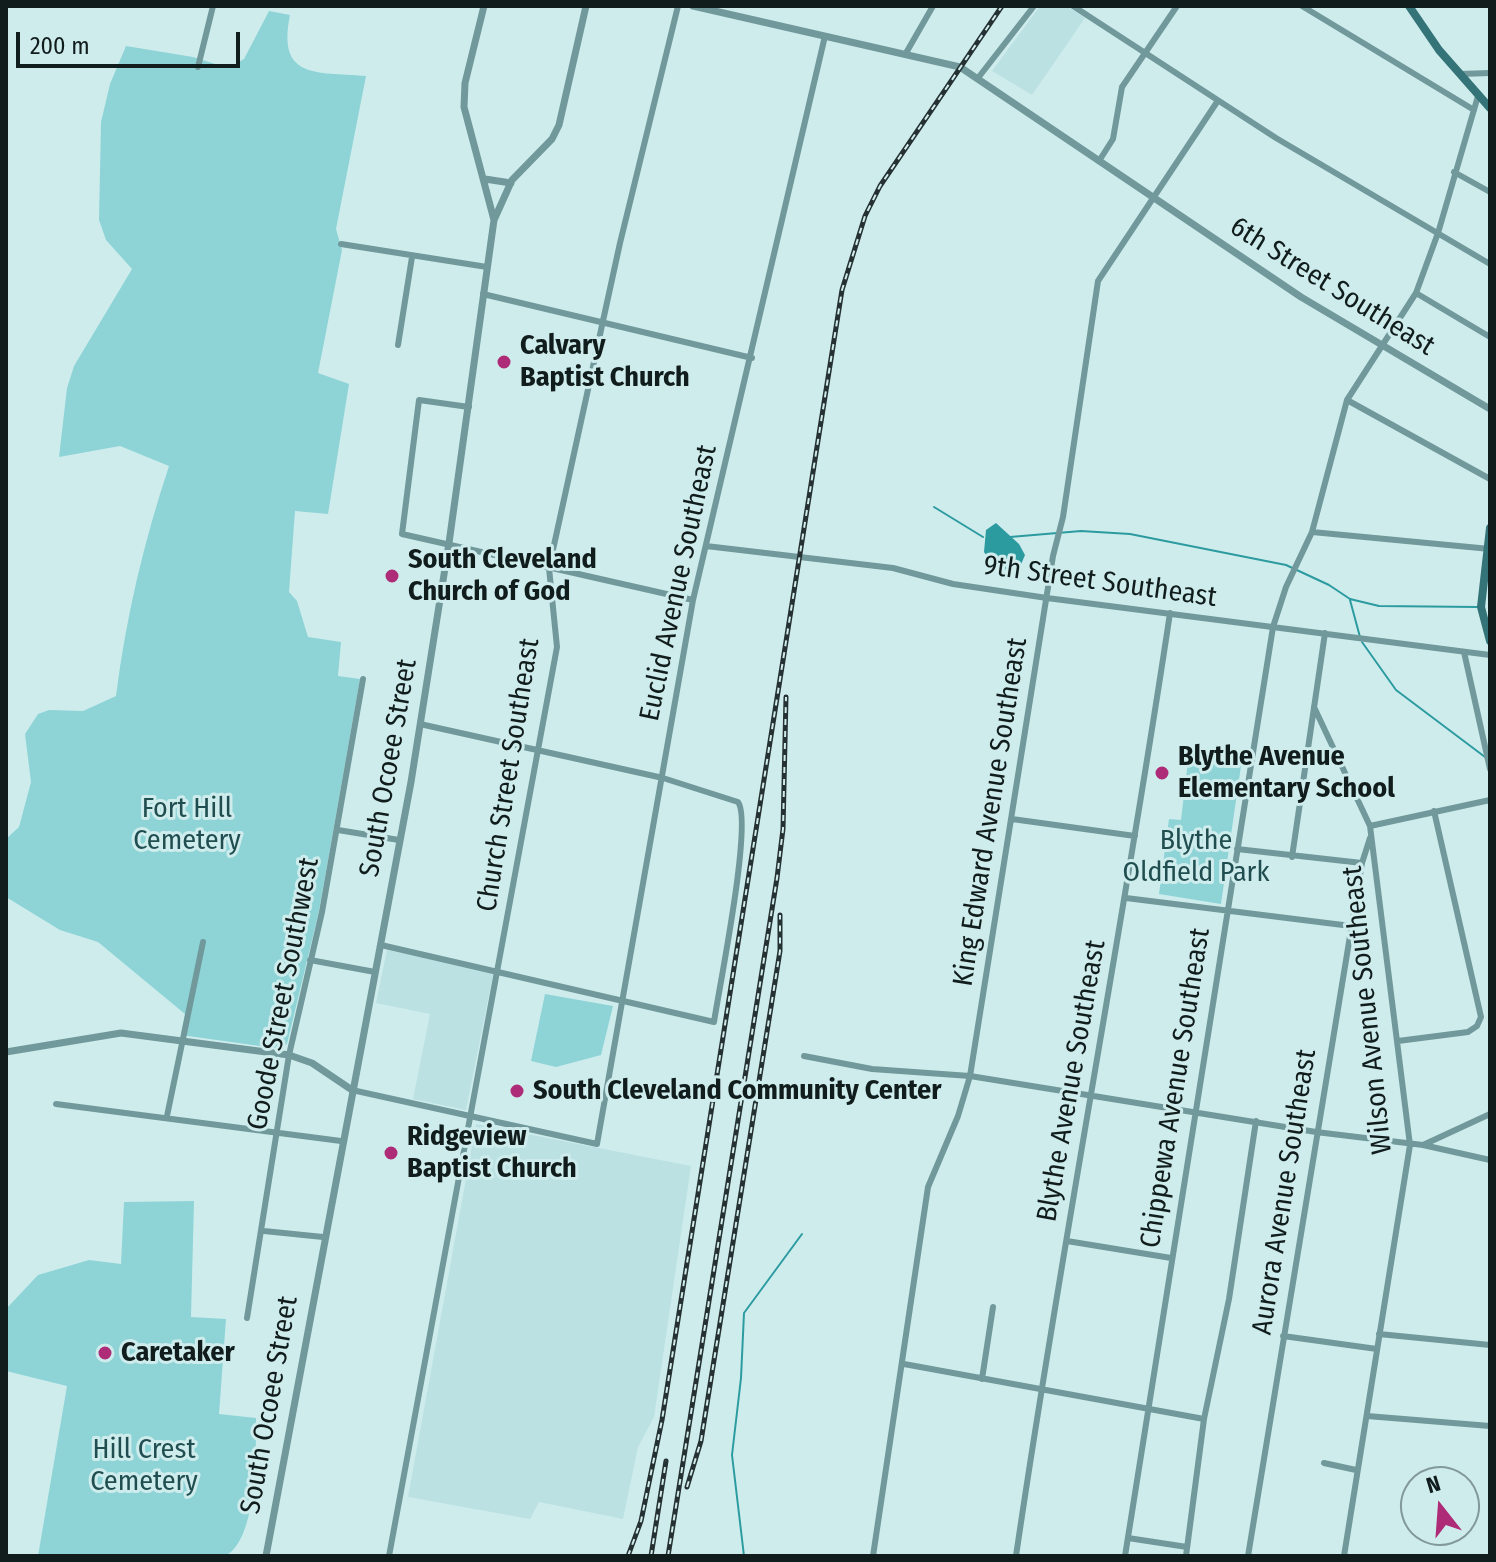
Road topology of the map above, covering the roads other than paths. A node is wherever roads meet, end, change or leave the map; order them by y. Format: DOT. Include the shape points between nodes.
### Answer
graph roads {
  1 [pos="213,6"];
  2 [pos="484,6"];
  3 [pos="586,6"];
  4 [pos="678,6"];
  5 [pos="693,6"];
  6 [pos="933,6"];
  7 [pos="1034,6"];
  8 [pos="1073,6"];
  9 [pos="1177,6"];
  10 [pos="1302,6"];
  11 [pos="1409,6"];
  12 [pos="825,36"];
  13 [pos="906,53"];
  14 [pos="1145,55"];
  15 [pos="198,67"];
  16 [pos="1490,73"];
  17 [pos="1460,74"];
  18 [pos="978,78"];
  19 [pos="1478,96"];
  20 [pos="1217,102"];
  21 [pos="1490,108"];
  22 [pos="1474,110"];
  23 [pos="1099,161"];
  24 [pos="1454,172"];
  25 [pos="485,179"];
  26 [pos="511,183"];
  27 [pos="1490,192"];
  28 [pos="1152,198"];
  29 [pos="494,220"];
  30 [pos="1438,233"];
  31 [pos="341,244"];
  32 [pos="412,257"];
  33 [pos="1490,264"];
  34 [pos="487,267"];
  35 [pos="1416,293"];
  36 [pos="483,294"];
  37 [pos="604,322"];
  38 [pos="1490,337"];
  39 [pos="398,345"];
  40 [pos="1380,345"];
  41 [pos="752,358"];
  42 [pos="1347,400"];
  43 [pos="469,407"];
  44 [pos="1490,409"];
  45 [pos="1490,479"];
  46 [pos="1490,528"];
  47 [pos="1312,532"];
  48 [pos="449,543"];
  49 [pos="706,546"];
  50 [pos="1488,549"];
  51 [pos="549,568"];
  52 [pos="1047,598"];
  53 [pos="693,600"];
  54 [pos="1170,613"];
  55 [pos="1273,627"];
  56 [pos="1325,633"];
  57 [pos="1490,641"];
  58 [pos="1464,652"];
  59 [pos="1490,655"];
  60 [pos="363,679"];
  61 [pos="1314,707"];
  62 [pos="420,724"];
  63 [pos="538,751"];
  64 [pos="1490,769"];
  65 [pos="663,778"];
  66 [pos="1490,800"];
  67 [pos="1434,811"];
  68 [pos="1012,819"];
  69 [pos="1370,826"];
  70 [pos="338,830"];
  71 [pos="1135,836"];
  72 [pos="1371,836"];
  73 [pos="399,840"];
  74 [pos="1237,849"];
  75 [pos="1292,857"];
  76 [pos="1362,863"];
  77 [pos="1126,898"];
  78 [pos="1227,912"];
  79 [pos="1351,926"];
  80 [pos="203,942"];
  81 [pos="381,945"];
  82 [pos="310,960"];
  83 [pos="499,970"];
  84 [pos="375,972"];
  85 [pos="622,1000"];
  86 [pos="183,1041"];
  87 [pos="1398,1041"];
  88 [pos="6,1052"];
  89 [pos="289,1055"];
  90 [pos="804,1056"];
  91 [pos="970,1076"];
  92 [pos="352,1090"];
  93 [pos="1093,1095"];
  94 [pos="56,1104"];
  95 [pos="1196,1111"];
  96 [pos="1490,1114"];
  97 [pos="469,1115"];
  98 [pos="167,1116"];
  99 [pos="1256,1121"];
  100 [pos="279,1132"];
  101 [pos="1316,1132"];
  102 [pos="341,1141"];
  103 [pos="1410,1145"];
  104 [pos="1423,1145"];
  105 [pos="1490,1160"];
  106 [pos="264,1231"];
  107 [pos="323,1237"];
  108 [pos="1067,1241"];
  109 [pos="1171,1258"];
  110 [pos="993,1307"];
  111 [pos="247,1318"];
  112 [pos="1379,1334"];
  113 [pos="1283,1336"];
  114 [pos="1490,1345"];
  115 [pos="1377,1349"];
  116 [pos="904,1364"];
  117 [pos="982,1379"];
  118 [pos="1040,1389"];
  119 [pos="1149,1408"];
  120 [pos="1367,1416"];
  121 [pos="1204,1419"];
  122 [pos="1490,1426"];
  123 [pos="1324,1463"];
  124 [pos="1356,1470"];
  125 [pos="1128,1538"];
  126 [pos="1187,1547"];
  127 [pos="266,1556"];
  128 [pos="389,1556"];
  129 [pos="873,1556"];
  130 [pos="1016,1556"];
  131 [pos="1125,1556"];
  132 [pos="1186,1556"];
  133 [pos="1248,1556"];
  134 [pos="1344,1556"];
  1 -- 15 [label="street"];
  2 -- 25 [label="street" via="464,107"];
  3 -- 26 [label="street, South Ocoee Street" via="559,125"];
  4 -- 37 [label="street, Church Street Southeast"];
  5 -- 12 [label="street, 6th Street Southeast"];
  6 -- 13 [label="street"];
  7 -- 18 [label="street"];
  8 -- 14 [label="street"];
  9 -- 14 [label="street"];
  10 -- 22 [label="street"];
  11 -- 17 [label="main road"];
  12 -- 13 [label="street, 6th Street Southeast"];
  12 -- 41 [label="street, Euclid Avenue Southeast"];
  13 -- 18 [label="street, 6th Street Southeast" via="960,67"];
  14 -- 20 [label="street"];
  14 -- 23 [label="street" via="1122,87 1113,139"];
  16 -- 17 [label="street"];
  17 -- 19 [label="main road"];
  18 -- 23 [label="street, 6th Street Southeast"];
  19 -- 21 [label="main road"];
  19 -- 22 [label="street, Chippewa Avenue Southeast"];
  20 -- 28 [label="street, King Edward Avenue Southeast"];
  20 -- 30 [label="street"];
  22 -- 24 [label="street, Chippewa Avenue Southeast"];
  23 -- 28 [label="street, 6th Street Southeast"];
  24 -- 27 [label="street"];
  24 -- 30 [label="street, Chippewa Avenue Southeast"];
  25 -- 26 [label="street"];
  25 -- 29 [label="street"];
  26 -- 29 [label="street, South Ocoee Street"];
  28 -- 40 [label="street, 6th Street Southeast"];
  28 -- 52 [label="street, King Edward Avenue Southeast" via="1098,281"];
  29 -- 34 [label="street, South Ocoee Street"];
  30 -- 33 [label="street"];
  30 -- 35 [label="street, Chippewa Avenue Southeast"];
  31 -- 32 [label="street"];
  32 -- 34 [label="street"];
  32 -- 39 [label="street"];
  34 -- 36 [label="street, South Ocoee Street"];
  35 -- 38 [label="street"];
  35 -- 40 [label="street, Chippewa Avenue Southeast"];
  36 -- 37 [label="street"];
  36 -- 43 [label="street, South Ocoee Street"];
  37 -- 41 [label="street"];
  37 -- 51 [label="street, Church Street Southeast"];
  40 -- 42 [label="street, Chippewa Avenue Southeast"];
  40 -- 44 [label="street, 6th Street Southeast"];
  41 -- 49 [label="street, Euclid Avenue Southeast"];
  42 -- 45 [label="street"];
  42 -- 47 [label="street, Chippewa Avenue Southeast"];
  43 -- 48 [label="street, South Ocoee Street"];
  43 -- 48 [label="street" via="419,400 402,534"];
  46 -- 50 [label="main road"];
  47 -- 50 [label="street"];
  47 -- 55 [label="street, Chippewa Avenue Southeast"];
  48 -- 51 [label="street"];
  48 -- 62 [label="street, South Ocoee Street"];
  49 -- 52 [label="street, 9th Street Southeast" via="893,568 953,584"];
  49 -- 53 [label="street, Euclid Avenue Southeast"];
  50 -- 57 [label="main road" via="1481,607"];
  51 -- 53 [label="street"];
  51 -- 63 [label="street, Church Street Southeast" via="557,647"];
  52 -- 54 [label="street, 9th Street Southeast"];
  52 -- 68 [label="street, King Edward Avenue Southeast"];
  53 -- 65 [label="street, Euclid Avenue Southeast"];
  54 -- 55 [label="street, 9th Street Southeast"];
  54 -- 71 [label="street, Blythe Avenue Southeast"];
  55 -- 56 [label="street, 9th Street Southeast"];
  55 -- 74 [label="street, Chippewa Avenue Southeast"];
  56 -- 58 [label="street, 9th Street Southeast"];
  56 -- 61 [label="street"];
  58 -- 59 [label="street, 9th Street Southeast"];
  58 -- 64 [label="street"];
  60 -- 70 [label="street, Goode Street Southwest"];
  61 -- 69 [label="street, Wilson Avenue Southeast"];
  61 -- 75 [label="street"];
  62 -- 63 [label="street"];
  62 -- 73 [label="street, South Ocoee Street"];
  63 -- 65 [label="street"];
  63 -- 83 [label="street, Church Street Southeast"];
  65 -- 85 [label="street, Euclid Avenue Southeast"];
  65 -- 85 [label="street" via="732,798 742,808 714,1022"];
  66 -- 67 [label="street"];
  67 -- 69 [label="street"];
  67 -- 87 [label="street" via="1481,1017 1468,1032"];
  68 -- 71 [label="street"];
  68 -- 91 [label="street, King Edward Avenue Southeast"];
  69 -- 72 [label="street, Wilson Avenue Southeast"];
  70 -- 73 [label="street"];
  70 -- 82 [label="street, Goode Street Southwest"];
  71 -- 77 [label="street, Blythe Avenue Southeast"];
  72 -- 76 [label="street, Aurora Avenue Southeast"];
  72 -- 87 [label="street, Wilson Avenue Southeast"];
  73 -- 81 [label="street, South Ocoee Street"];
  74 -- 75 [label="street"];
  74 -- 78 [label="street, Chippewa Avenue Southeast"];
  75 -- 76 [label="street"];
  76 -- 79 [label="street, Aurora Avenue Southeast"];
  77 -- 78 [label="street"];
  77 -- 93 [label="street, Blythe Avenue Southeast"];
  78 -- 79 [label="street"];
  78 -- 95 [label="street, Chippewa Avenue Southeast"];
  79 -- 101 [label="street, Aurora Avenue Southeast"];
  80 -- 86 [label="street"];
  81 -- 83 [label="street"];
  81 -- 84 [label="street, South Ocoee Street"];
  82 -- 84 [label="street"];
  82 -- 89 [label="street, Goode Street Southwest"];
  83 -- 85 [label="street"];
  83 -- 97 [label="street, Church Street Southeast"];
  84 -- 92 [label="street, South Ocoee Street"];
  85 -- 97 [label="street, Euclid Avenue Southeast" via="597,1144"];
  86 -- 88 [label="street" via="121,1033"];
  86 -- 89 [label="street"];
  86 -- 98 [label="street"];
  87 -- 103 [label="street, Wilson Avenue Southeast"];
  89 -- 92 [label="street" via="312,1063"];
  89 -- 100 [label="street, Goode Street Southwest"];
  90 -- 91 [label="street" via="872,1069"];
  91 -- 93 [label="street"];
  91 -- 116 [label="street, King Edward Avenue Southeast" via="928,1187"];
  92 -- 97 [label="street"];
  92 -- 102 [label="street, South Ocoee Street"];
  93 -- 95 [label="street"];
  93 -- 108 [label="street, Blythe Avenue Southeast"];
  94 -- 98 [label="street"];
  95 -- 99 [label="street"];
  95 -- 109 [label="street, Chippewa Avenue Southeast"];
  96 -- 104 [label="street"];
  97 -- 128 [label="street, Church Street Southeast"];
  98 -- 100 [label="street"];
  99 -- 101 [label="street"];
  99 -- 121 [label="street"];
  100 -- 102 [label="street"];
  100 -- 106 [label="street, Goode Street Southwest"];
  101 -- 103 [label="street"];
  101 -- 113 [label="street, Aurora Avenue Southeast"];
  102 -- 107 [label="street, South Ocoee Street"];
  103 -- 104 [label="street"];
  103 -- 112 [label="street, Wilson Avenue Southeast"];
  104 -- 105 [label="street"];
  106 -- 107 [label="street"];
  106 -- 111 [label="street, Goode Street Southwest"];
  107 -- 127 [label="street, South Ocoee Street"];
  108 -- 109 [label="street"];
  108 -- 118 [label="street, Blythe Avenue Southeast"];
  109 -- 119 [label="street, Chippewa Avenue Southeast"];
  110 -- 117 [label="street"];
  112 -- 114 [label="street"];
  112 -- 115 [label="street, Wilson Avenue Southeast"];
  113 -- 115 [label="street"];
  113 -- 133 [label="street, Aurora Avenue Southeast"];
  115 -- 120 [label="street, Wilson Avenue Southeast"];
  116 -- 117 [label="street"];
  116 -- 129 [label="street, King Edward Avenue Southeast"];
  117 -- 118 [label="street"];
  118 -- 119 [label="street"];
  118 -- 130 [label="street, Blythe Avenue Southeast"];
  119 -- 121 [label="street"];
  119 -- 125 [label="street, Chippewa Avenue Southeast"];
  120 -- 122 [label="street"];
  120 -- 124 [label="street, Wilson Avenue Southeast"];
  121 -- 126 [label="street"];
  123 -- 124 [label="street"];
  124 -- 134 [label="street, Wilson Avenue Southeast"];
  125 -- 126 [label="street"];
  125 -- 131 [label="street, Chippewa Avenue Southeast"];
  126 -- 132 [label="street"];
}
